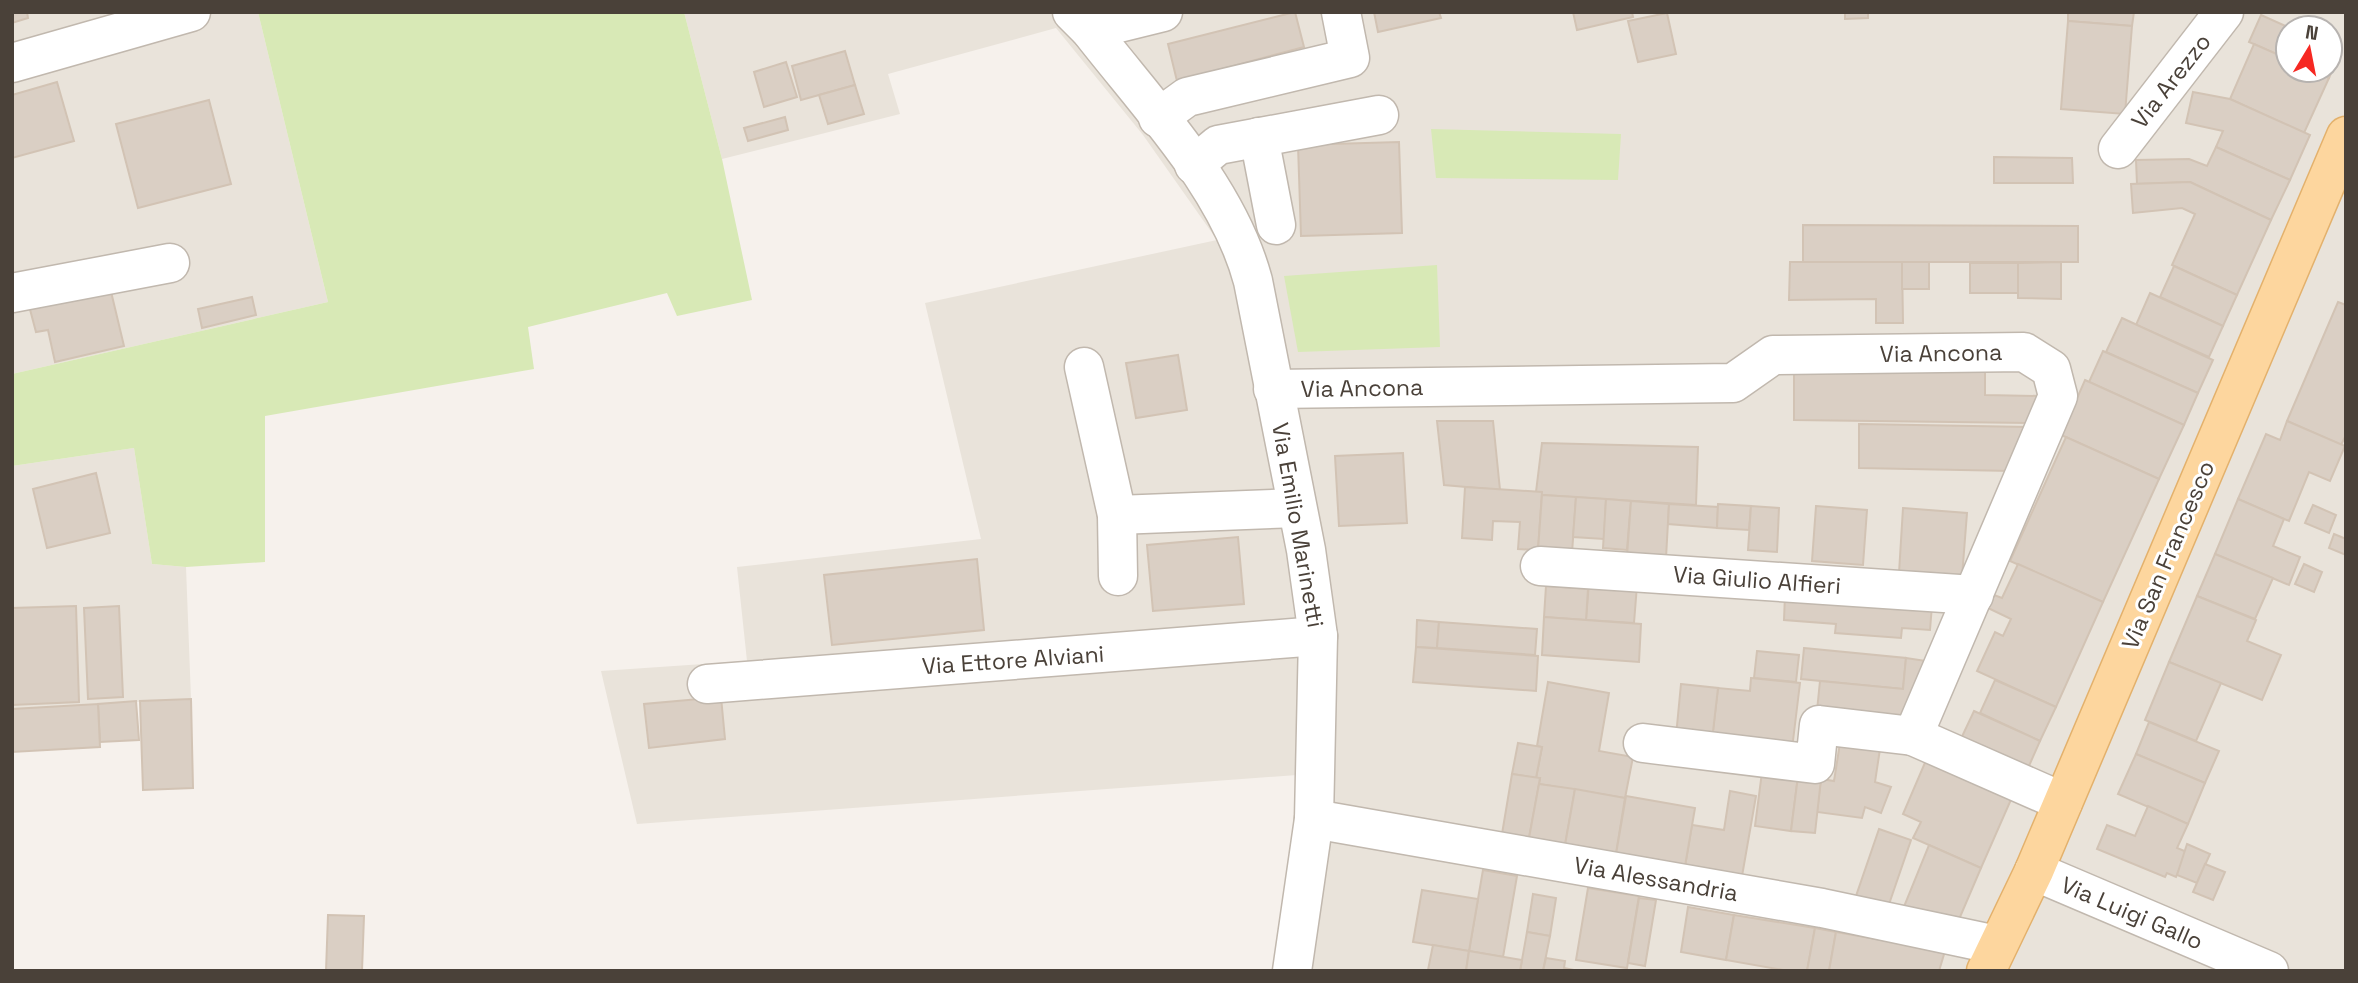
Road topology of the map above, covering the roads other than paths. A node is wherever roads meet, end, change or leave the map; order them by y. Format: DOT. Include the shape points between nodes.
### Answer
graph roads {
  1 [pos="191,12"];
  2 [pos="1163,12"];
  3 [pos="1341,12"];
  4 [pos="2224,12"];
  5 [pos="1081,21"];
  6 [pos="12,63"];
  7 [pos="1379,115"];
  8 [pos="1158,118"];
  9 [pos="2346,136"];
  10 [pos="1259,137"];
  11 [pos="2118,149"];
  12 [pos="1194,165"];
  13 [pos="1276,226"];
  14 [pos="170,263"];
  15 [pos="12,293"];
  16 [pos="1084,367"];
  17 [pos="1273,389"];
  18 [pos="1297,508"];
  19 [pos="1117,515"];
  20 [pos="1540,566"];
  21 [pos="1118,576"];
  22 [pos="1974,595"];
  23 [pos="1318,636"];
  24 [pos="707,684"];
  25 [pos="1913,736"];
  26 [pos="1643,743"];
  27 [pos="2063,802"];
  28 [pos="1314,819"];
  29 [pos="2034,871"];
  30 [pos="1991,958"];
  31 [pos="1292,971"];
  32 [pos="2269,971"];
  1 -- 6 [label="street"];
  2 -- 5 [label="street"];
  3 -- 8 [label="street" via="1350,58 1187,97"];
  4 -- 11 [label="street, Via Arezzo"];
  5 -- 8 [label="street, Via Emilio Marinetti"];
  7 -- 10 [label="street"];
  8 -- 12 [label="street, Via Emilio Marinetti"];
  9 -- 27 [label="main road, Via San Francesco"];
  10 -- 12 [label="street" via="1218,145"];
  10 -- 13 [label="street"];
  12 -- 17 [label="street, Via Emilio Marinetti" via="1224,205 1246,254"];
  14 -- 15 [label="street"];
  16 -- 19 [label="street"];
  17 -- 18 [label="street, Via Emilio Marinetti"];
  17 -- 22 [label="street, Via Ancona" via="1732,383 1773,355 2024,352 2051,369 2058,396"];
  18 -- 19 [label="street"];
  18 -- 23 [label="street, Via Emilio Marinetti"];
  19 -- 21 [label="street"];
  20 -- 22 [label="street, Via Giulio Alfieri"];
  22 -- 25 [label="street, Via Ancona"];
  23 -- 24 [label="street, Via Ettore Alviani"];
  23 -- 28 [label="street, Via Emilio Marinetti"];
  25 -- 26 [label="street" via="1819,725 1815,764"];
  25 -- 27 [label="street"];
  27 -- 29 [label="main road, Via San Francesco"];
  28 -- 30 [label="street, Via Alessandria" via="1822,908"];
  28 -- 31 [label="street, Via Emilio Marinetti"];
  29 -- 30 [label="main road, Via San Francesco"];
  29 -- 32 [label="street, Via Luigi Gallo"];
}
